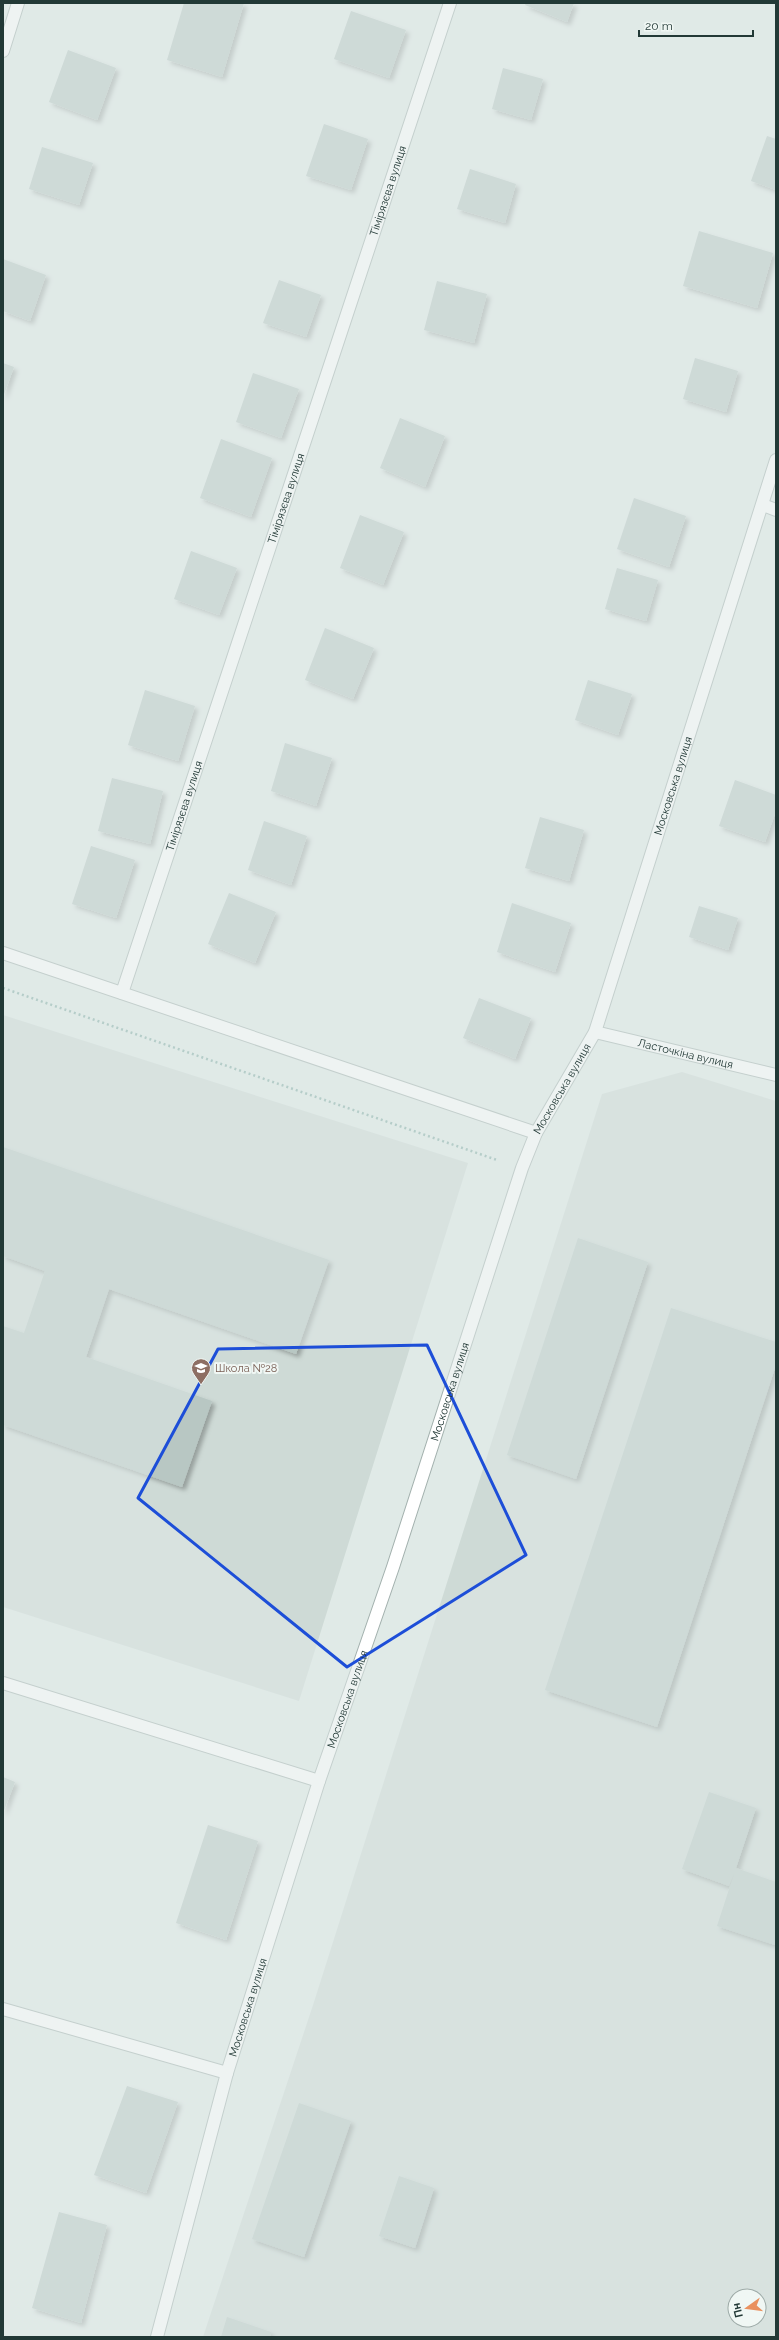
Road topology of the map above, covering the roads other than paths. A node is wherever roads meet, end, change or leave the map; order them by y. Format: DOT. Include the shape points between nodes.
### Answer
graph roads {
  1 [pos="18,3"];
  2 [pos="450,3"];
  3 [pos="3,51"];
  4 [pos="776,460"];
  5 [pos="763,505"];
  6 [pos="776,510"];
  7 [pos="3,953"];
  8 [pos="122,993"];
  9 [pos="595,1032"];
  10 [pos="776,1076"];
  11 [pos="536,1133"];
  12 [pos="3,1683"];
  13 [pos="319,1781"];
  14 [pos="3,2009"];
  15 [pos="226,2073"];
  16 [pos="157,2337"];
  1 -- 3 [label="street"];
  2 -- 8 [label="street, Тімірязєва вулиця"];
  4 -- 5 [label="street, Московська вулиця"];
  5 -- 6 [label="street"];
  5 -- 9 [label="street, Московська вулиця"];
  7 -- 8 [label="street"];
  8 -- 11 [label="street"];
  9 -- 10 [label="street, Ласточкіна вулиця"];
  9 -- 11 [label="street, Московська вулиця"];
  11 -- 13 [label="street, Московська вулиця" via="522,1168 393,1567"];
  12 -- 13 [label="street"];
  13 -- 15 [label="street, Московська вулиця"];
  14 -- 15 [label="street"];
  15 -- 16 [label="street, Московська вулиця"];
}
